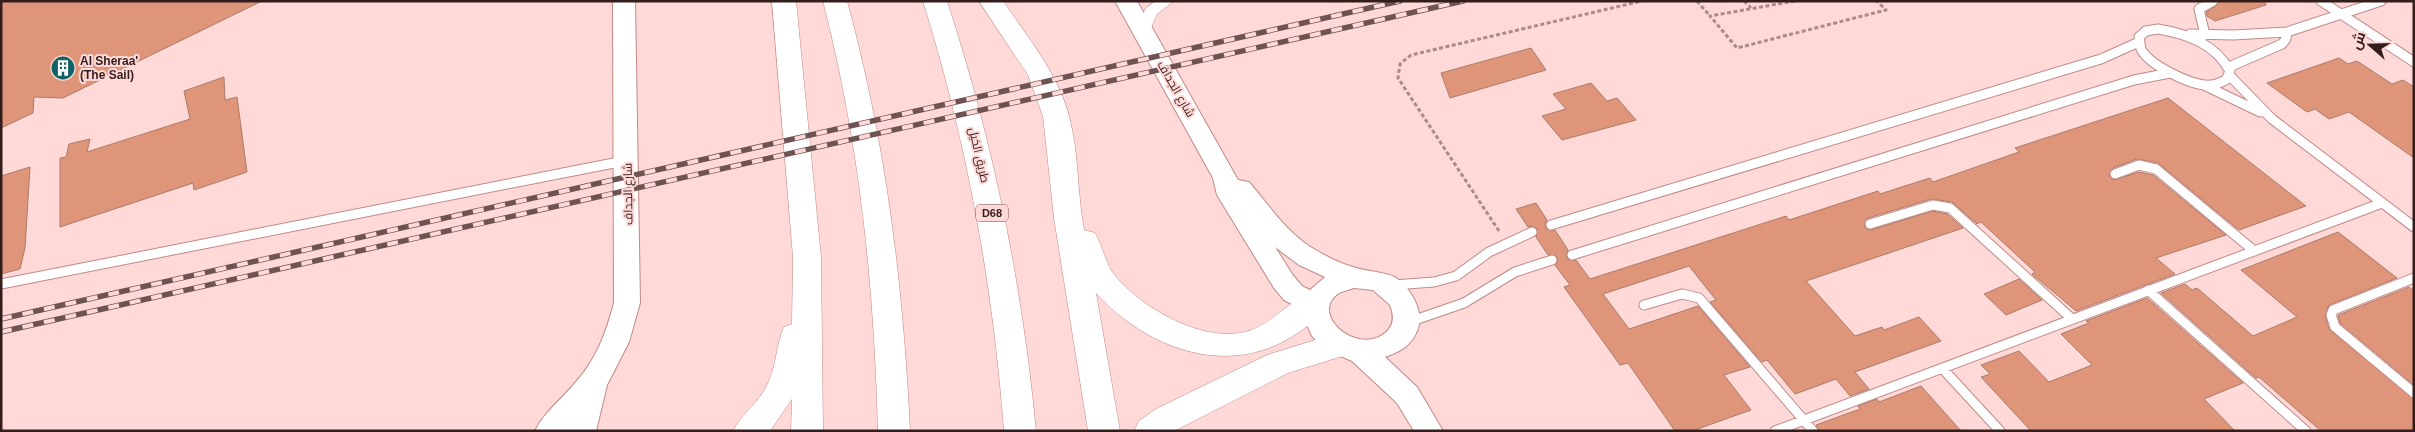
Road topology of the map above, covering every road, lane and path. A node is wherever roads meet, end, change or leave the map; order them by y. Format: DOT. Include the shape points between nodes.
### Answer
graph roads {
  1 [pos="624,1"];
  2 [pos="784,1"];
  3 [pos="835,1"];
  4 [pos="935,1"];
  5 [pos="991,1"];
  6 [pos="1167,1"];
  7 [pos="1642,1"];
  8 [pos="1697,1"];
  9 [pos="1744,1"];
  10 [pos="1795,1"];
  11 [pos="1877,1"];
  12 [pos="2213,1"];
  13 [pos="2321,1"];
  14 [pos="2381,1"];
  15 [pos="1135,3"];
  16 [pos="1751,9"];
  17 [pos="2341,14"];
  18 [pos="1710,16"];
  19 [pos="1143,31"];
  20 [pos="2287,32"];
  21 [pos="2188,34"];
  22 [pos="2205,35"];
  23 [pos="2139,42"];
  24 [pos="2414,62"];
  25 [pos="2229,71"];
  26 [pos="2170,73"];
  27 [pos="2201,84"];
  28 [pos="2272,118"];
  29 [pos="627,160"];
  30 [pos="1064,165"];
  31 [pos="2115,174"];
  32 [pos="1225,178"];
  33 [pos="2382,203"];
  34 [pos="1870,224"];
  35 [pos="1551,225"];
  36 [pos="2414,227"];
  37 [pos="1532,232"];
  38 [pos="1506,242"];
  39 [pos="2253,250"];
  40 [pos="1572,254"];
  41 [pos="806,257"];
  42 [pos="1552,260"];
  43 [pos="1353,278"];
  44 [pos="2414,278"];
  45 [pos="1,284"];
  46 [pos="1387,285"];
  47 [pos="2148,290"];
  48 [pos="1316,304"];
  49 [pos="1644,305"];
  50 [pos="2072,318"];
  51 [pos="1402,331"];
  52 [pos="1349,348"];
  53 [pos="1942,368"];
  54 [pos="595,379"];
  55 [pos="2414,393"];
  56 [pos="1407,395"];
  57 [pos="1804,420"];
  58 [pos="549,431"];
  59 [pos="582,431"];
  60 [pos="749,431"];
  61 [pos="807,431"];
  62 [pos="894,431"];
  63 [pos="1020,431"];
  64 [pos="1104,431"];
  65 [pos="1150,431"];
  66 [pos="1429,431"];
  67 [pos="1775,431"];
  68 [pos="1814,431"];
  69 [pos="2000,431"];
  70 [pos="2306,431"];
  1 -- 29 [label="street, شارع الجداف"];
  2 -- 41 [label="highway"];
  3 -- 62 [label="highway" via="862,107 880,209 891,330"];
  4 -- 63 [label="highway, طريق الخيل / D68" via="983,166 1002,267"];
  5 -- 30 [label="highway" via="1034,64 1046,88 1057,120"];
  6 -- 19 [label="street" via="1151,11"];
  7 -- 38 [label="path" via="1412,55 1402,61 1398,78"];
  8 -- 18 [label="path"];
  9 -- 16 [label="path"];
  10 -- 16 [label="path"];
  11 -- 18 [label="path" via="1886,10 1736,48"];
  12 -- 22 [label="lane" via="2198,9"];
  13 -- 17 [label="lane"];
  14 -- 17 [label="lane"];
  15 -- 19 [label="street, شارع الجداف"];
  16 -- 18 [label="path"];
  17 -- 20 [label="lane"];
  17 -- 24 [label="lane"];
  19 -- 32 [label="street, شارع الجداف"];
  20 -- 22 [label="lane"];
  20 -- 25 [label="lane" via="2282,44"];
  21 -- 22 [label="lane"];
  21 -- 23 [label="lane" via="2153,29 2145,31"];
  21 -- 25 [label="lane" via="2221,57"];
  23 -- 26 [label="lane" via="2148,56"];
  23 -- 35 [label="lane" via="2100,59"];
  25 -- 27 [label="lane" via="2220,83"];
  25 -- 28 [label="lane"];
  26 -- 27 [label="lane"];
  26 -- 40 [label="lane" via="2124,83"];
  27 -- 28 [label="lane"];
  28 -- 33 [label="lane"];
  29 -- 45 [label="lane"];
  29 -- 54 [label="street, شارع الجداف" via="627,303 614,345"];
  30 -- 48 [label="highway" via="1096,272 1119,299 1150,321 1189,338 1237,345 1270,335"];
  30 -- 64 [label="highway" via="1068,215"];
  31 -- 39 [label="lane" via="2139,165 2156,169"];
  32 -- 43 [label="street, شارع الجداف" via="1240,189 1291,246"];
  32 -- 48 [label="street, شارع الجداف" via="1229,195 1287,287"];
  33 -- 36 [label="lane"];
  33 -- 39 [label="lane"];
  34 -- 50 [label="lane" via="1933,205 1950,208"];
  37 -- 38 [label="lane"];
  38 -- 46 [label="lane" via="1450,278"];
  39 -- 47 [label="lane"];
  41 -- 60 [label="highway" via="788,376 774,402"];
  41 -- 61 [label="highway"];
  42 -- 51 [label="lane" via="1515,272 1460,305"];
  43 -- 46 [label="street, شارع الجداف"];
  43 -- 48 [label="street, شارع الجداف" via="1333,283"];
  44 -- 55 [label="lane" via="2333,310 2331,315 2335,327"];
  46 -- 51 [label="street" via="1403,302 1407,312"];
  47 -- 50 [label="lane"];
  47 -- 70 [label="lane"];
  48 -- 52 [label="street" via="1321,331"];
  49 -- 57 [label="lane" via="1682,294 1699,298"];
  50 -- 53 [label="lane"];
  51 -- 52 [label="street" via="1381,348"];
  51 -- 56 [label="street" via="1399,364"];
  52 -- 56 [label="street"];
  52 -- 65 [label="highway" via="1278,364 1167,418"];
  53 -- 57 [label="lane"];
  53 -- 69 [label="lane"];
  54 -- 58 [label="street, شارع الجداف"];
  54 -- 59 [label="street, شارع الجداف"];
  56 -- 66 [label="street"];
  57 -- 67 [label="lane"];
  57 -- 68 [label="lane"];
}
